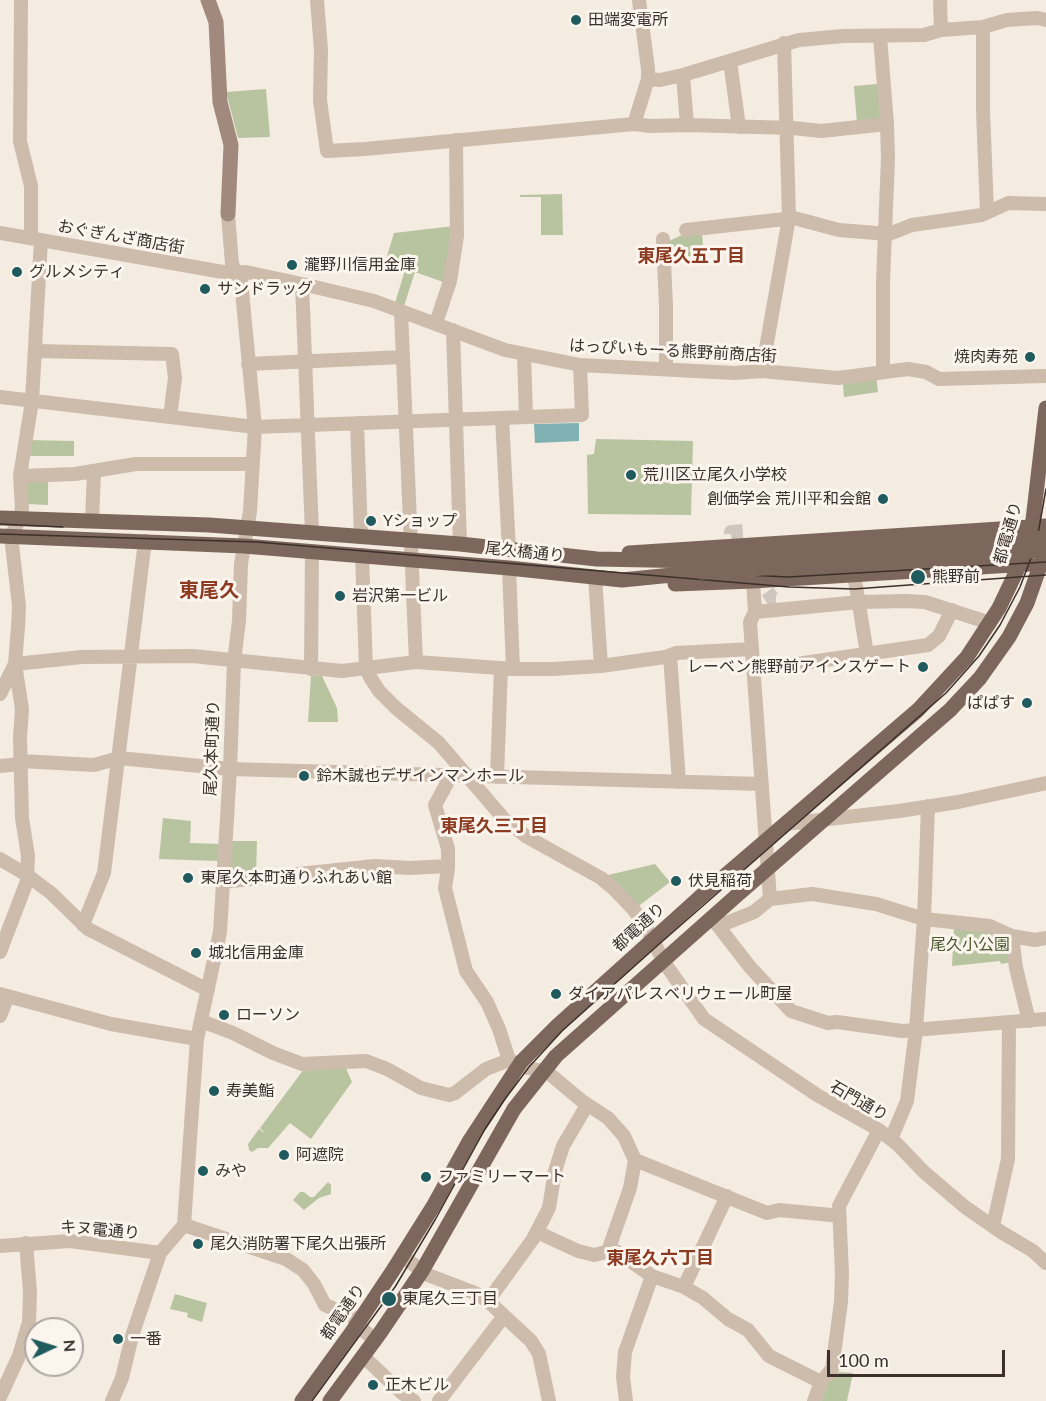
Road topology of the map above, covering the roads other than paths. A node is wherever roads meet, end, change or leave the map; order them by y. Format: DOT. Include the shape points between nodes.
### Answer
graph roads {
  1 [pos="21,0"];
  2 [pos="208,0"];
  3 [pos="317,0"];
  4 [pos="639,0"];
  5 [pos="940,0"];
  6 [pos="1046,20"];
  7 [pos="983,27"];
  8 [pos="941,30"];
  9 [pos="880,36"];
  10 [pos="784,43"];
  11 [pos="730,61"];
  12 [pos="683,75"];
  13 [pos="648,79"];
  14 [pos="634,124"];
  15 [pos="887,124"];
  16 [pos="687,125"];
  17 [pos="739,127"];
  18 [pos="785,128"];
  19 [pos="456,140"];
  20 [pos="1046,204"];
  21 [pos="987,212"];
  22 [pos="228,214"];
  23 [pos="789,218"];
  24 [pos="686,230"];
  25 [pos="0,233"];
  26 [pos="885,234"];
  27 [pos="36,239"];
  28 [pos="663,239"];
  29 [pos="237,273"];
  30 [pos="302,284"];
  31 [pos="401,312"];
  32 [pos="436,323"];
  33 [pos="453,330"];
  34 [pos="36,351"];
  35 [pos="524,354"];
  36 [pos="404,357"];
  37 [pos="304,362"];
  38 [pos="248,364"];
  39 [pos="580,365"];
  40 [pos="666,368"];
  41 [pos="762,371"];
  42 [pos="883,371"];
  43 [pos="1046,376"];
  44 [pos="0,397"];
  45 [pos="32,401"];
  46 [pos="1046,408"];
  47 [pos="170,417"];
  48 [pos="526,417"];
  49 [pos="502,418"];
  50 [pos="456,420"];
  51 [pos="406,421"];
  52 [pos="357,423"];
  53 [pos="308,425"];
  54 [pos="255,427"];
  55 [pos="253,464"];
  56 [pos="94,471"];
  57 [pos="20,476"];
  58 [pos="0,518"];
  59 [pos="20,518"];
  60 [pos="92,521"];
  61 [pos="1039,527"];
  62 [pos="247,528"];
  63 [pos="312,533"];
  64 [pos="6,536"];
  65 [pos="361,536"];
  66 [pos="1046,538"];
  67 [pos="144,541"];
  68 [pos="411,541"];
  69 [pos="460,544"];
  70 [pos="244,546"];
  71 [pos="509,550"];
  72 [pos="312,551"];
  73 [pos="362,555"];
  74 [pos="1045,556"];
  75 [pos="597,558"];
  76 [pos="411,560"];
  77 [pos="1020,564"];
  78 [pos="701,567"];
  79 [pos="510,568"];
  80 [pos="854,574"];
  81 [pos="594,577"];
  82 [pos="622,580"];
  83 [pos="753,581"];
  84 [pos="1040,587"];
  85 [pos="859,602"];
  86 [pos="952,610"];
  87 [pos="755,612"];
  88 [pos="990,622"];
  89 [pos="752,649"];
  90 [pos="867,654"];
  91 [pos="670,655"];
  92 [pos="132,657"];
  93 [pos="234,662"];
  94 [pos="416,662"];
  95 [pos="15,664"];
  96 [pos="601,666"];
  97 [pos="366,668"];
  98 [pos="507,668"];
  99 [pos="311,669"];
  100 [pos="755,670"];
  101 [pos="0,694"];
  102 [pos="119,758"];
  103 [pos="21,763"];
  104 [pos="0,766"];
  105 [pos="230,769"];
  106 [pos="451,776"];
  107 [pos="468,776"];
  108 [pos="496,777"];
  109 [pos="679,782"];
  110 [pos="1046,783"];
  111 [pos="762,784"];
  112 [pos="928,807"];
  113 [pos="825,819"];
  114 [pos="785,824"];
  115 [pos="766,841"];
  116 [pos="0,859"];
  117 [pos="448,866"];
  118 [pos="768,868"];
  119 [pos="28,876"];
  120 [pos="222,882"];
  121 [pos="770,899"];
  122 [pos="924,919"];
  123 [pos="715,922"];
  124 [pos="83,925"];
  125 [pos="1012,936"];
  126 [pos="1046,938"];
  127 [pos="653,939"];
  128 [pos="0,952"];
  129 [pos="664,962"];
  130 [pos="208,990"];
  131 [pos="4,995"];
  132 [pos="0,1016"];
  133 [pos="1046,1018"];
  134 [pos="201,1021"];
  135 [pos="1029,1021"];
  136 [pos="1009,1022"];
  137 [pos="916,1030"];
  138 [pos="197,1039"];
  139 [pos="514,1062"];
  140 [pos="544,1070"];
  141 [pos="587,1105"];
  142 [pos="879,1130"];
  143 [pos="891,1139"];
  144 [pos="635,1160"];
  145 [pos="727,1196"];
  146 [pos="839,1214"];
  147 [pos="184,1225"];
  148 [pos="993,1226"];
  149 [pos="537,1232"];
  150 [pos="26,1243"];
  151 [pos="0,1246"];
  152 [pos="608,1251"];
  153 [pos="160,1253"];
  154 [pos="402,1256"];
  155 [pos="1046,1263"];
  156 [pos="422,1271"];
  157 [pos="652,1276"];
  158 [pos="684,1287"];
  159 [pos="488,1301"];
  160 [pos="504,1316"];
  161 [pos="359,1323"];
  162 [pos="375,1340"];
  163 [pos="363,1356"];
  164 [pos="820,1382"];
  165 [pos="0,1397"];
  166 [pos="112,1401"];
  167 [pos="302,1401"];
  168 [pos="330,1401"];
  169 [pos="414,1401"];
  170 [pos="439,1401"];
  171 [pos="549,1401"];
  172 [pos="626,1401"];
  173 [pos="814,1401"];
  1 -- 27 [label="street" via="20,141 31,186"];
  2 -- 22 [label="street" via="216,22 220,102 231,144"];
  3 -- 19 [label="street" via="320,100 327,151"];
  4 -- 13 [label="street"];
  5 -- 8 [label="street"];
  6 -- 7 [label="street" via="1007,20"];
  7 -- 8 [label="street"];
  7 -- 21 [label="street"];
  8 -- 9 [label="street" via="924,36"];
  9 -- 10 [label="street"];
  9 -- 15 [label="street"];
  10 -- 11 [label="street"];
  10 -- 18 [label="street"];
  11 -- 12 [label="street"];
  11 -- 17 [label="street"];
  12 -- 13 [label="street"];
  12 -- 16 [label="street"];
  13 -- 14 [label="street"];
  14 -- 16 [label="street"];
  14 -- 19 [label="street"];
  15 -- 18 [label="street" via="821,131"];
  15 -- 26 [label="street"];
  16 -- 17 [label="street"];
  17 -- 18 [label="street"];
  18 -- 23 [label="street"];
  19 -- 32 [label="street" via="457,236 450,280"];
  20 -- 21 [label="street" via="1008,203"];
  21 -- 26 [label="street" via="912,225"];
  22 -- 29 [label="street, 尾久本町通り" via="230,254"];
  23 -- 24 [label="street"];
  23 -- 26 [label="street" via="839,230"];
  23 -- 41 [label="street"];
  25 -- 27 [label="street, おぐぎんざ商店街"];
  26 -- 42 [label="street"];
  27 -- 29 [label="street, おぐぎんざ商店街"];
  27 -- 34 [label="street"];
  28 -- 40 [label="street"];
  29 -- 30 [label="street, はっぴいもーる熊野前商店街"];
  29 -- 38 [label="street, 尾久本町通り" via="241,281"];
  30 -- 31 [label="street, はっぴいもーる熊野前商店街"];
  30 -- 37 [label="street"];
  31 -- 32 [label="street, はっぴいもーる熊野前商店街"];
  31 -- 36 [label="street"];
  32 -- 33 [label="street, はっぴいもーる熊野前商店街"];
  33 -- 35 [label="street, はっぴいもーる熊野前商店街"];
  33 -- 50 [label="street"];
  34 -- 45 [label="street"];
  34 -- 47 [label="street" via="172,354 175,378"];
  35 -- 39 [label="street, はっぴいもーる熊野前商店街"];
  35 -- 48 [label="street"];
  36 -- 37 [label="street"];
  36 -- 51 [label="street"];
  37 -- 38 [label="street"];
  37 -- 53 [label="street"];
  38 -- 54 [label="street, 尾久本町通り"];
  39 -- 40 [label="street, はっぴいもーる熊野前商店街"];
  39 -- 48 [label="street" via="582,415"];
  40 -- 41 [label="street, はっぴいもーる熊野前商店街"];
  41 -- 42 [label="street, はっぴいもーる熊野前商店街" via="838,378"];
  42 -- 43 [label="street, はっぴいもーる熊野前商店街" via="908,369 939,379"];
  44 -- 45 [label="street"];
  45 -- 47 [label="street"];
  45 -- 57 [label="street"];
  46 -- 61 [label="main road, 都電通り"];
  47 -- 54 [label="street"];
  48 -- 49 [label="street"];
  49 -- 50 [label="street"];
  49 -- 71 [label="street"];
  50 -- 51 [label="street"];
  50 -- 69 [label="street"];
  51 -- 52 [label="street"];
  51 -- 68 [label="street"];
  52 -- 53 [label="street"];
  52 -- 65 [label="street"];
  53 -- 54 [label="street"];
  53 -- 63 [label="street"];
  54 -- 55 [label="street, 尾久本町通り"];
  55 -- 56 [label="street" via="136,464"];
  55 -- 62 [label="street, 尾久本町通り"];
  56 -- 57 [label="street"];
  56 -- 60 [label="street"];
  57 -- 59 [label="street"];
  58 -- 59 [label="main road, 尾久橋通り"];
  59 -- 60 [label="main road, 尾久橋通り"];
  59 -- 64 [label="street"];
  60 -- 62 [label="main road, 尾久橋通り"];
  61 -- 75 [label="main road" via="641,550"];
  61 -- 77 [label="main road, 都電通り"];
  62 -- 63 [label="main road, 尾久橋通り"];
  62 -- 70 [label="street, 尾久本町通り"];
  63 -- 65 [label="main road, 尾久橋通り"];
  64 -- 67 [label="main road, 尾久橋通り"];
  64 -- 95 [label="street" via="19,606"];
  65 -- 68 [label="main road, 尾久橋通り"];
  66 -- 78 [label="main road, 尾久橋通り, bridge"];
  67 -- 70 [label="main road, 尾久橋通り"];
  67 -- 92 [label="street"];
  68 -- 69 [label="main road, 尾久橋通り"];
  68 -- 76 [label="street"];
  69 -- 71 [label="main road, 尾久橋通り"];
  70 -- 72 [label="main road, 尾久橋通り"];
  70 -- 93 [label="street, 尾久本町通り"];
  71 -- 75 [label="main road, 尾久橋通り"];
  72 -- 73 [label="main road, 尾久橋通り"];
  72 -- 99 [label="street"];
  73 -- 76 [label="main road, 尾久橋通り"];
  73 -- 97 [label="street"];
  74 -- 77 [label="main road"];
  74 -- 78 [label="main road, 尾久橋通り, bridge"];
  74 -- 84 [label="main road"];
  75 -- 78 [label="main road, 尾久橋通り"];
  76 -- 79 [label="main road, 尾久橋通り"];
  76 -- 94 [label="street"];
  77 -- 80 [label="main road"];
  77 -- 88 [label="main road, 都電通り"];
  78 -- 82 [label="main road, 尾久橋通り"];
  79 -- 81 [label="main road, 尾久橋通り"];
  79 -- 98 [label="street"];
  80 -- 83 [label="main road"];
  80 -- 85 [label="street"];
  81 -- 82 [label="main road, 尾久橋通り"];
  81 -- 96 [label="street"];
  82 -- 83 [label="main road" via="642,585"];
  83 -- 87 [label="street"];
  84 -- 113 [label="main road" via="989,666 967,692"];
  85 -- 86 [label="street" via="925,602"];
  85 -- 87 [label="street"];
  85 -- 90 [label="street"];
  86 -- 88 [label="street"];
  86 -- 90 [label="street" via="939,636 928,645"];
  87 -- 89 [label="street" via="750,622"];
  88 -- 114 [label="main road, 都電通り" via="967,657 918,710"];
  89 -- 91 [label="street"];
  89 -- 100 [label="street"];
  90 -- 100 [label="street"];
  91 -- 96 [label="street"];
  91 -- 109 [label="street"];
  92 -- 93 [label="street" via="192,656"];
  92 -- 95 [label="street"];
  92 -- 102 [label="street"];
  93 -- 99 [label="street"];
  93 -- 105 [label="street, 尾久本町通り"];
  94 -- 97 [label="street"];
  94 -- 98 [label="street"];
  95 -- 101 [label="street"];
  95 -- 103 [label="street" via="22,709"];
  96 -- 98 [label="street"];
  97 -- 99 [label="street"];
  97 -- 107 [label="street, 石門通り" via="379,691 439,743"];
  98 -- 108 [label="street"];
  100 -- 111 [label="street"];
  102 -- 103 [label="street" via="94,765"];
  102 -- 105 [label="street"];
  102 -- 124 [label="street" via="104,873"];
  103 -- 104 [label="street"];
  103 -- 119 [label="street"];
  105 -- 106 [label="street"];
  105 -- 120 [label="street, 尾久本町通り"];
  106 -- 107 [label="street"];
  106 -- 117 [label="street" via="435,805 448,849"];
  107 -- 108 [label="street"];
  107 -- 127 [label="street, 石門通り" via="504,819 527,837 613,888"];
  108 -- 109 [label="street"];
  109 -- 111 [label="street"];
  110 -- 112 [label="street"];
  111 -- 115 [label="street"];
  112 -- 113 [label="street"];
  112 -- 122 [label="street"];
  113 -- 114 [label="street"];
  113 -- 118 [label="main road"];
  114 -- 115 [label="main road, 都電通り"];
  115 -- 118 [label="street"];
  115 -- 127 [label="main road, 都電通り"];
  116 -- 119 [label="street"];
  117 -- 120 [label="street" via="375,866"];
  117 -- 139 [label="street" via="445,888 466,972 487,1002"];
  118 -- 121 [label="street"];
  118 -- 123 [label="main road"];
  119 -- 124 [label="street" via="51,892"];
  119 -- 128 [label="street"];
  120 -- 130 [label="street, 尾久本町通り" via="220,932"];
  121 -- 122 [label="street" via="812,894 876,904"];
  121 -- 123 [label="street" via="754,912"];
  122 -- 125 [label="street" via="990,926"];
  122 -- 137 [label="street"];
  123 -- 129 [label="main road"];
  123 -- 137 [label="street" via="791,1011 828,1023"];
  124 -- 130 [label="street"];
  125 -- 126 [label="street"];
  125 -- 135 [label="street"];
  127 -- 129 [label="street, 石門通り"];
  127 -- 139 [label="main road, 都電通り"];
  129 -- 140 [label="main road" via="576,1037"];
  129 -- 142 [label="street, 石門通り" via="704,1019 817,1095"];
  130 -- 134 [label="street, 尾久本町通り"];
  131 -- 132 [label="street"];
  131 -- 138 [label="street" via="111,1024"];
  133 -- 135 [label="street"];
  134 -- 138 [label="street, 尾久本町通り"];
  134 -- 139 [label="street" via="302,1064 366,1060 421,1088 449,1095 486,1069"];
  135 -- 136 [label="street"];
  136 -- 137 [label="street"];
  136 -- 148 [label="street" via="1008,1159"];
  137 -- 143 [label="street" via="907,1101"];
  138 -- 147 [label="street, 尾久本町通り"];
  139 -- 140 [label="street"];
  139 -- 154 [label="main road, 都電通り"];
  140 -- 141 [label="street"];
  140 -- 156 [label="main road" via="500,1132"];
  141 -- 144 [label="street" via="608,1118 624,1136"];
  141 -- 149 [label="street" via="563,1146 549,1208"];
  142 -- 143 [label="street, 石門通り"];
  142 -- 146 [label="street" via="839,1206"];
  143 -- 148 [label="street, 石門通り" via="941,1187"];
  144 -- 145 [label="street"];
  144 -- 152 [label="street" via="630,1188"];
  145 -- 146 [label="street" via="767,1213 779,1210"];
  145 -- 158 [label="street"];
  146 -- 164 [label="street" via="841,1305 832,1369"];
  147 -- 153 [label="street"];
  147 -- 161 [label="street" via="286,1259 303,1270 325,1305"];
  148 -- 155 [label="street, 石門通り"];
  149 -- 152 [label="street" via="578,1251 594,1255"];
  149 -- 159 [label="street"];
  150 -- 151 [label="street, キヌ電通り"];
  150 -- 153 [label="street, キヌ電通り" via="70,1241"];
  150 -- 165 [label="street" via="29,1322"];
  152 -- 157 [label="street" via="614,1250"];
  153 -- 166 [label="street"];
  154 -- 156 [label="street"];
  154 -- 161 [label="main road, 都電通り"];
  156 -- 159 [label="street"];
  156 -- 162 [label="main road"];
  157 -- 158 [label="street"];
  157 -- 172 [label="street" via="625,1352"];
  158 -- 164 [label="street" via="748,1330 769,1356"];
  159 -- 160 [label="street"];
  160 -- 170 [label="street"];
  160 -- 171 [label="street" via="531,1341 538,1354"];
  161 -- 162 [label="street"];
  161 -- 167 [label="main road, 都電通り"];
  162 -- 163 [label="main road"];
  163 -- 168 [label="main road"];
  163 -- 169 [label="street"];
  164 -- 173 [label="street"];
}
